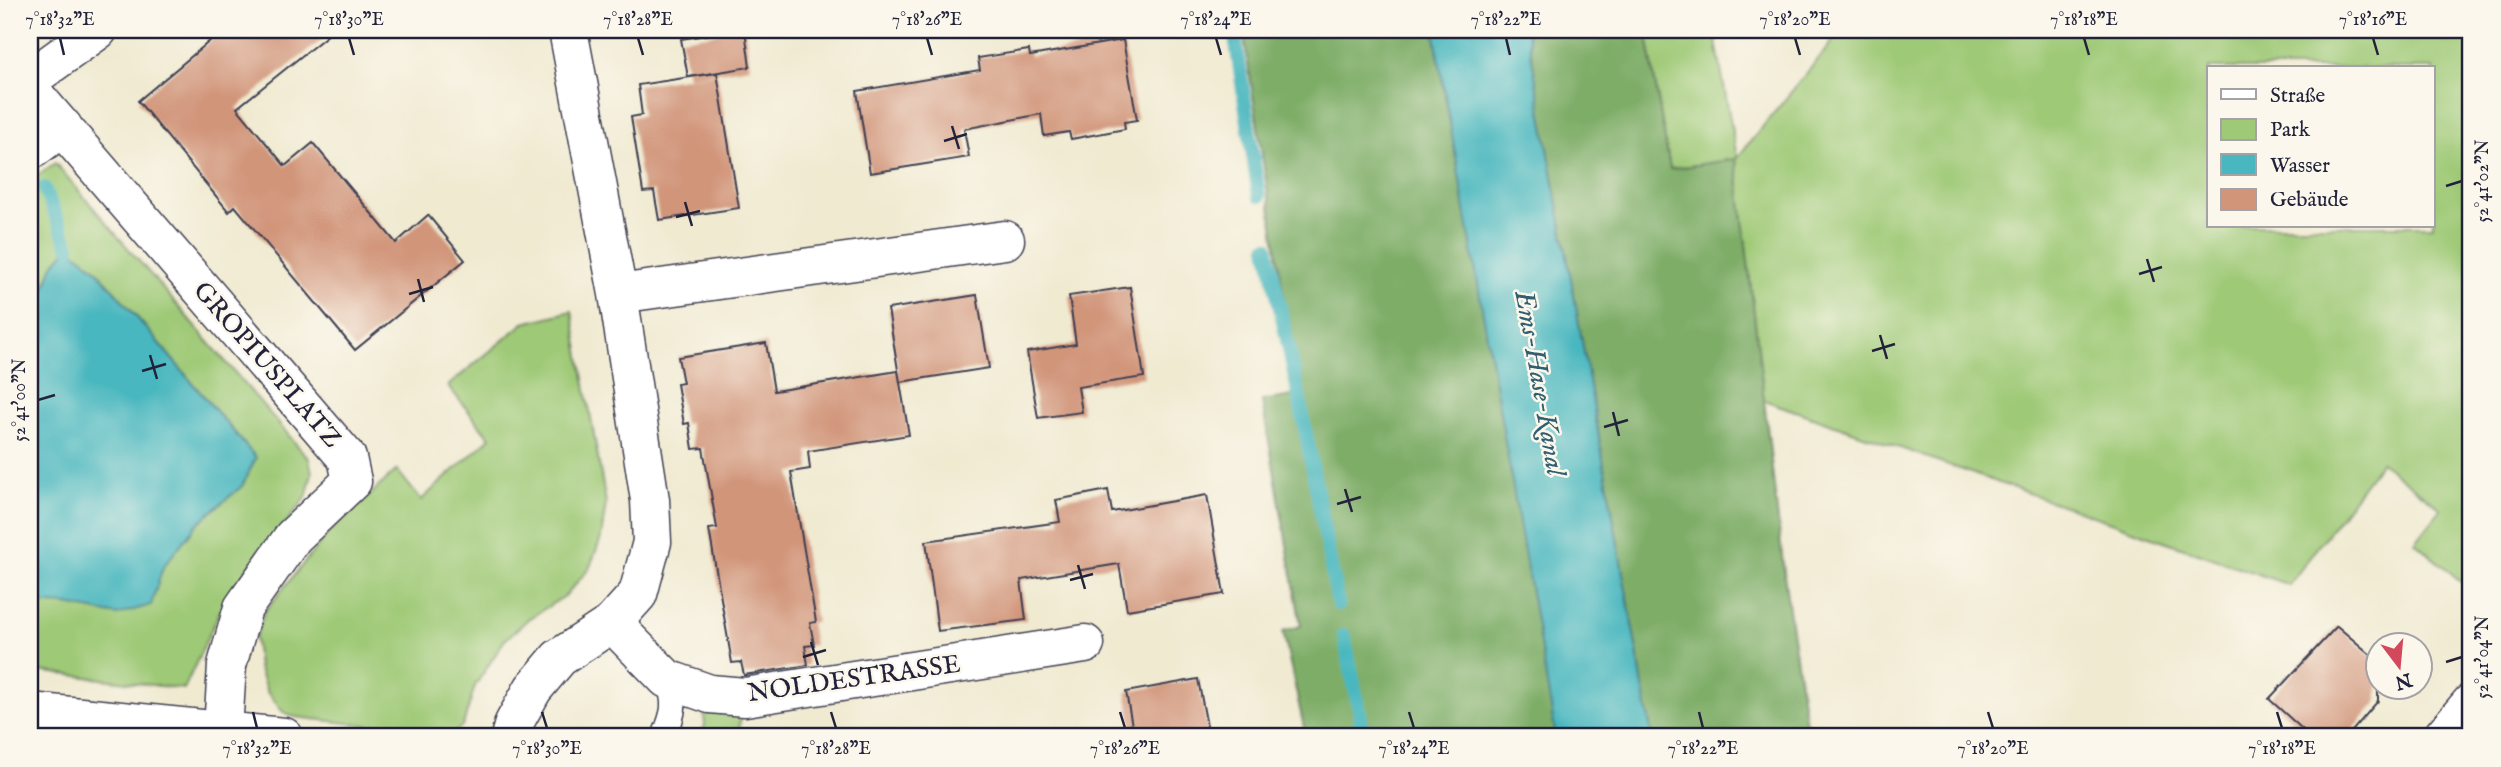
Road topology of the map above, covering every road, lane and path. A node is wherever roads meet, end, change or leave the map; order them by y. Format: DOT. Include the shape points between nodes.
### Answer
graph roads {
  1 [pos="98,30"];
  2 [pos="568,30"];
  3 [pos="30,79"];
  4 [pos="30,90"];
  5 [pos="63,127"];
  6 [pos="30,150"];
  7 [pos="1005,240"];
  8 [pos="618,294"];
  9 [pos="612,623"];
  10 [pos="1085,644"];
  11 [pos="667,679"];
  12 [pos="2471,703"];
  13 [pos="30,712"];
  14 [pos="223,730"];
  15 [pos="284,737"];
  16 [pos="510,737"];
  17 [pos="664,737"];
  18 [pos="2442,737"];
  1 -- 3 [label="street"];
  2 -- 8 [label="street"];
  4 -- 5 [label="street, GROPIUSPLATZ"];
  5 -- 6 [label="street"];
  5 -- 14 [label="street, GROPIUSPLATZ" via="347,458 352,481 293,537 243,608 227,665"];
  7 -- 8 [label="street"];
  8 -- 9 [label="street" via="650,500 652,542 638,594"];
  9 -- 11 [label="street, NOLDESTRASSE"];
  9 -- 16 [label="street" via="559,659 533,689"];
  10 -- 11 [label="street, NOLDESTRASSE" via="745,697 710,694"];
  11 -- 17 [label="lane" via="674,696 673,717"];
  12 -- 18 [label="street"];
  13 -- 14 [label="street"];
  14 -- 15 [label="street"];
}
